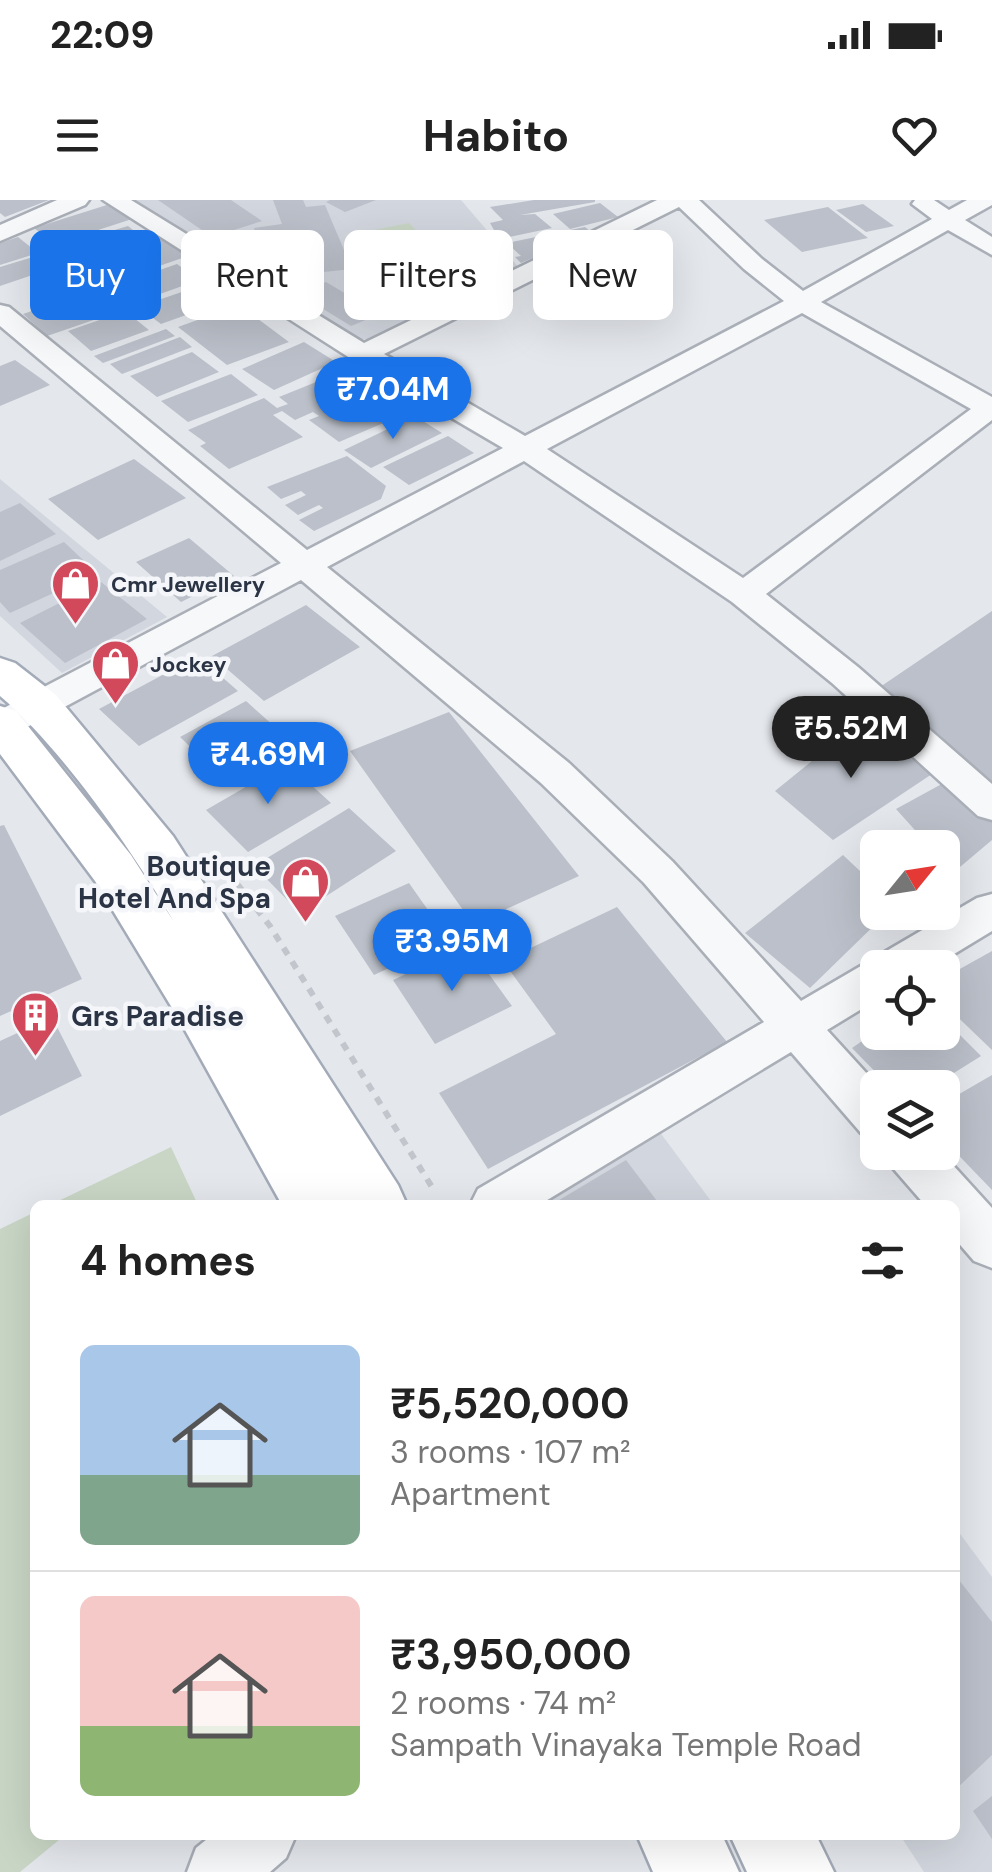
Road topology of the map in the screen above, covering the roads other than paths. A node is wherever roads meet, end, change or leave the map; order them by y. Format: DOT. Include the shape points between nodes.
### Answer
graph roads {
  1 [pos="77,200"];
  2 [pos="115,200"];
  3 [pos="676,200"];
  4 [pos="684,200"];
  5 [pos="918,200"];
  6 [pos="984,200"];
  7 [pos="945,220"];
  8 [pos="0,234"];
  9 [pos="992,248"];
  10 [pos="802,302"];
  11 [pos="0,313"];
  12 [pos="363,354"];
  13 [pos="991,408"];
  14 [pos="526,449"];
  15 [pos="304,563"];
  16 [pos="744,594"];
  17 [pos="0,673"];
  18 [pos="14,717"];
  19 [pos="992,806"];
  20 [pos="992,910"];
  21 [pos="924,950"];
  22 [pos="860,988"];
  23 [pos="795,1026"];
  24 [pos="860,1098"];
  25 [pos="925,1170"];
  26 [pos="311,1200"];
  27 [pos="374,1200"];
  28 [pos="504,1200"];
  29 [pos="952,1200"];
  30 [pos="960,1209"];
  31 [pos="992,1244"];
  32 [pos="257,1840"];
  33 [pos="680,1840"];
  34 [pos="773,1840"];
  35 [pos="220,1872"];
  36 [pos="698,1872"];
  37 [pos="793,1872"];
  1 -- 8 [label="street"];
  2 -- 12 [label="street"];
  3 -- 12 [label="street"];
  4 -- 10 [label="street"];
  5 -- 7 [label="street"];
  6 -- 7 [label="street"];
  7 -- 9 [label="street"];
  7 -- 10 [label="street"];
  10 -- 13 [label="street"];
  10 -- 14 [label="street"];
  11 -- 15 [label="street"];
  12 -- 14 [label="street"];
  13 -- 16 [label="street"];
  14 -- 15 [label="street"];
  14 -- 16 [label="street"];
  15 -- 18 [label="street"];
  15 -- 23 [label="street" via="568,786 658,872"];
  16 -- 19 [label="street"];
  17 -- 18 [label="main road"];
  18 -- 26 [label="main road" via="199,1006"];
  18 -- 27 [label="main road" via="156,849"];
  20 -- 21 [label="street"];
  22 -- 23 [label="street"];
  23 -- 24 [label="street"];
  23 -- 28 [label="street"];
  25 -- 29 [label="street"];
  30 -- 31 [label="street"];
  32 -- 35 [label="street"];
  33 -- 36 [label="main road"];
  34 -- 37 [label="main road"];
}
